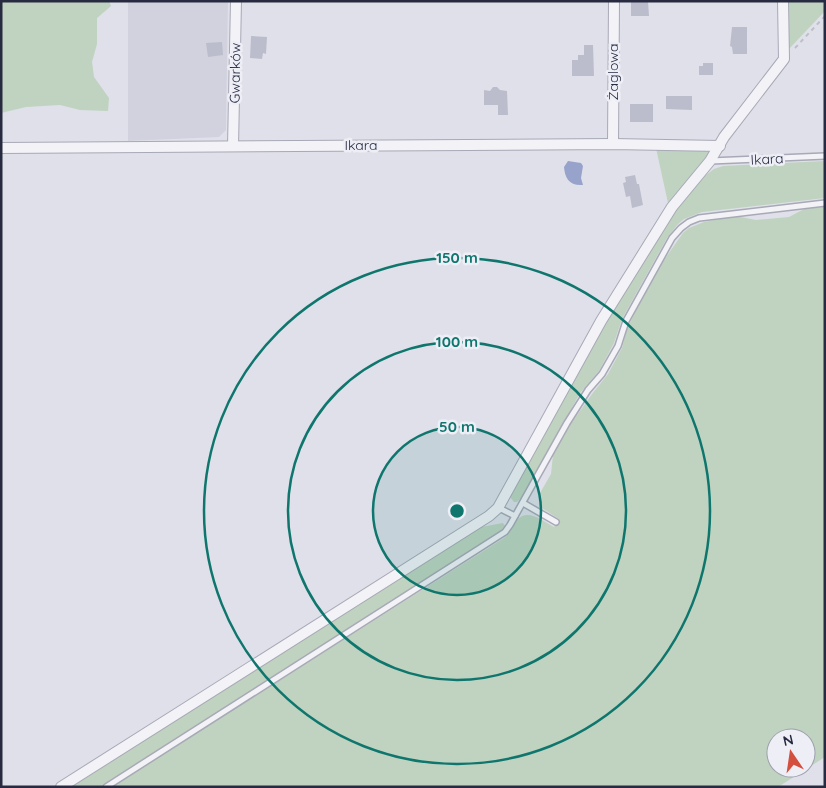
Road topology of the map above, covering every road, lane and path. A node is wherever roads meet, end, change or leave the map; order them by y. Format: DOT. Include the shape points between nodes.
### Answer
graph roads {
  1 [pos="236,1"];
  2 [pos="614,1"];
  3 [pos="783,1"];
  4 [pos="825,16"];
  5 [pos="784,59"];
  6 [pos="613,144"];
  7 [pos="233,146"];
  8 [pos="720,146"];
  9 [pos="1,148"];
  10 [pos="825,156"];
  11 [pos="710,161"];
  12 [pos="825,203"];
  13 [pos="523,503"];
  14 [pos="498,508"];
  15 [pos="515,516"];
  16 [pos="556,522"];
  17 [pos="61,787"];
  18 [pos="106,787"];
  1 -- 7 [label="street, Gwarków"];
  2 -- 6 [label="street, Żaglowa"];
  3 -- 5 [label="street"];
  4 -- 5 [label="path"];
  5 -- 8 [label="street"];
  6 -- 7 [label="street, Ikara"];
  6 -- 8 [label="street, Ikara"];
  7 -- 9 [label="street, Ikara"];
  8 -- 11 [label="street"];
  10 -- 11 [label="lane, Ikara"];
  11 -- 14 [label="street" via="672,207 602,321"];
  12 -- 13 [label="lane" via="700,218 680,228 630,314 618,346 567,423"];
  13 -- 15 [label="lane"];
  13 -- 16 [label="lane"];
  14 -- 15 [label="lane"];
  14 -- 17 [label="street"];
  15 -- 18 [label="lane" via="498,538"];
}
